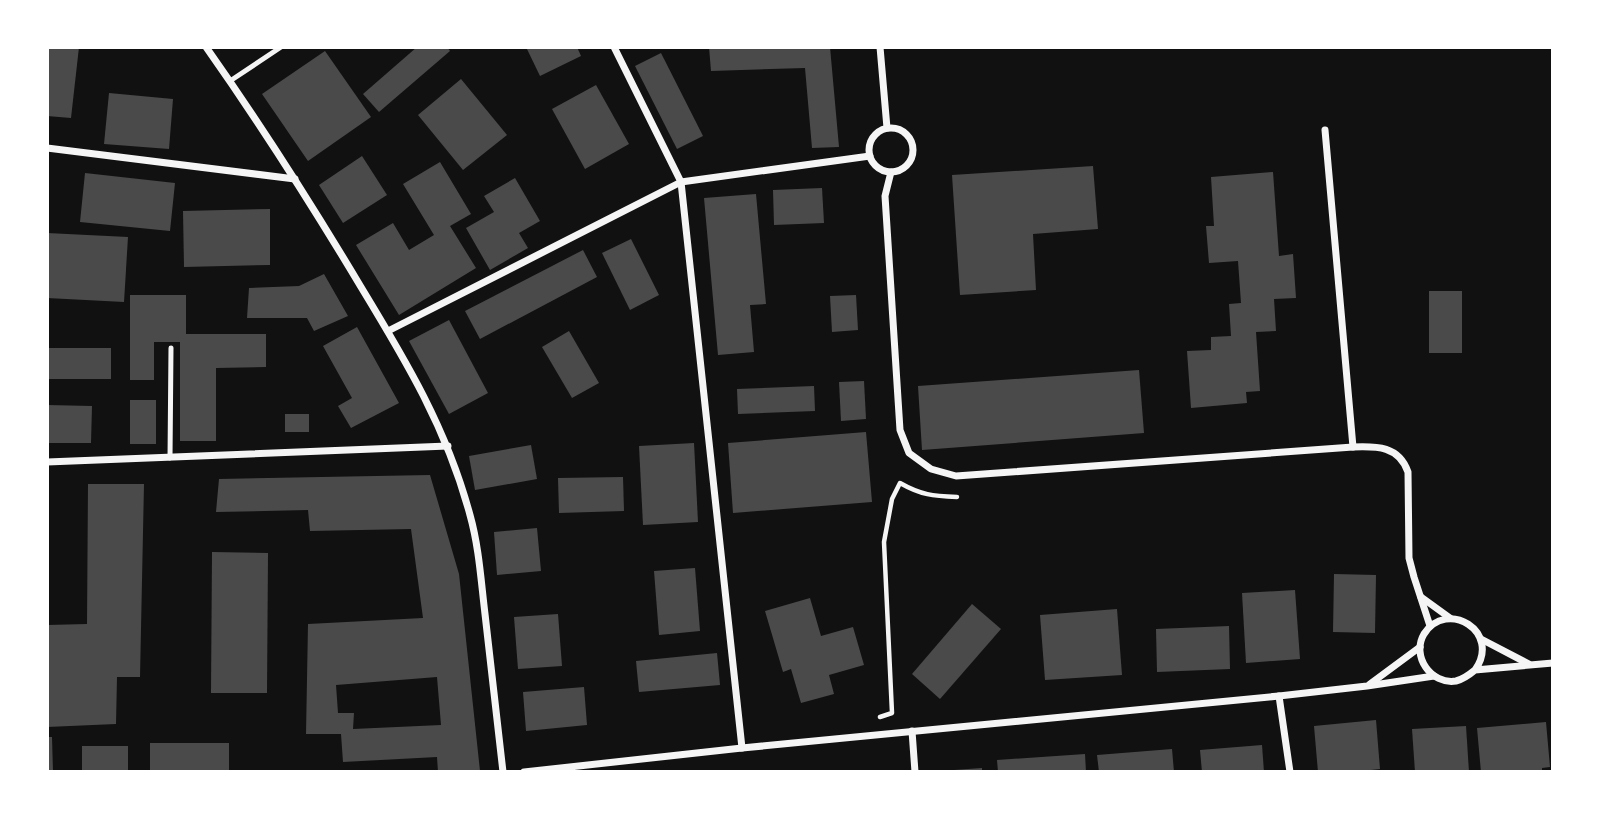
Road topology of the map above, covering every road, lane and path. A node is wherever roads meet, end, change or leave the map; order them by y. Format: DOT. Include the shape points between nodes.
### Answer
graph roads {
  1 [pos="206,47"];
  2 [pos="281,47"];
  3 [pos="614,47"];
  4 [pos="880,47"];
  5 [pos="230,81"];
  6 [pos="887,128"];
  7 [pos="1325,130"];
  8 [pos="47,148"];
  9 [pos="870,156"];
  10 [pos="891,172"];
  11 [pos="295,179"];
  12 [pos="681,182"];
  13 [pos="388,331"];
  14 [pos="171,348"];
  15 [pos="448,446"];
  16 [pos="1353,447"];
  17 [pos="170,458"];
  18 [pos="47,461"];
  19 [pos="957,497"];
  20 [pos="1421,597"];
  21 [pos="1450,618"];
  22 [pos="1430,626"];
  23 [pos="1481,639"];
  24 [pos="1420,647"];
  25 [pos="1553,663"];
  26 [pos="1530,664"];
  27 [pos="1475,670"];
  28 [pos="1434,676"];
  29 [pos="1367,686"];
  30 [pos="1279,696"];
  31 [pos="892,713"];
  32 [pos="912,731"];
  33 [pos="742,748"];
  34 [pos="503,772"];
  35 [pos="524,772"];
  36 [pos="915,772"];
  37 [pos="1290,772"];
  1 -- 5 [label="street"];
  2 -- 5 [label="lane"];
  3 -- 12 [label="street"];
  4 -- 6 [label="street"];
  5 -- 11 [label="street"];
  6 -- 9 [label="street" via="870,141"];
  6 -- 10 [label="street" via="902,130 913,148 904,168"];
  7 -- 16 [label="street"];
  8 -- 11 [label="street"];
  9 -- 10 [label="street" via="877,167"];
  9 -- 12 [label="street"];
  10 -- 16 [label="street" via="885,196 900,429 909,453 930,469 956,476"];
  11 -- 13 [label="street"];
  12 -- 13 [label="street"];
  12 -- 33 [label="street"];
  13 -- 15 [label="street"];
  14 -- 17 [label="lane"];
  15 -- 17 [label="street"];
  15 -- 34 [label="street" via="471,518"];
  16 -- 20 [label="street" via="1390,451 1406,466 1409,558"];
  17 -- 18 [label="street"];
  19 -- 31 [label="path" via="916,492 900,483 892,499 884,542"];
  20 -- 21 [label="street"];
  20 -- 22 [label="street"];
  21 -- 22 [label="street"];
  21 -- 23 [label="street" via="1469,624"];
  22 -- 24 [label="street"];
  23 -- 26 [label="street"];
  23 -- 27 [label="street" via="1482,655"];
  24 -- 28 [label="street" via="1423,664"];
  24 -- 29 [label="street"];
  25 -- 26 [label="street"];
  26 -- 27 [label="street"];
  27 -- 28 [label="street" via="1456,681"];
  28 -- 29 [label="street"];
  29 -- 30 [label="street"];
  30 -- 32 [label="street"];
  30 -- 37 [label="street"];
  32 -- 33 [label="street"];
  32 -- 36 [label="street"];
  33 -- 35 [label="street"];
}
